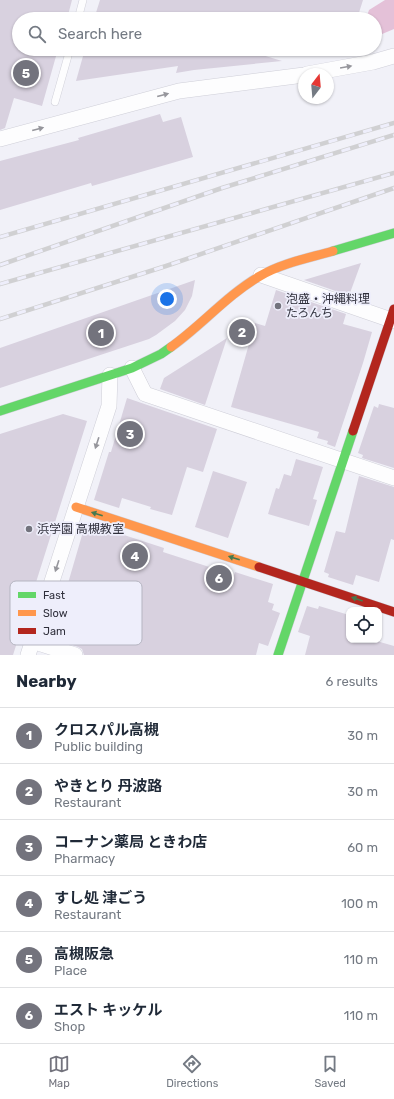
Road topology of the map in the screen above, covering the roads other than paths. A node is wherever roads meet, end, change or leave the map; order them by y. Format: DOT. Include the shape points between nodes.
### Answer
graph roads {
  1 [pos="83,0"];
  2 [pos="80,12"];
  3 [pos="68,56"];
  4 [pos="394,56"];
  5 [pos="334,69"];
  6 [pos="298,76"];
  7 [pos="55,102"];
  8 [pos="0,139"];
  9 [pos="394,232"];
  10 [pos="261,275"];
  11 [pos="393,317"];
  12 [pos="132,368"];
  13 [pos="110,375"];
  14 [pos="0,410"];
  15 [pos="343,461"];
  16 [pos="394,478"];
  17 [pos="76,507"];
  18 [pos="303,580"];
  19 [pos="52,581"];
  20 [pos="394,612"];
  21 [pos="30,648"];
  22 [pos="75,655"];
  23 [pos="278,655"];
  1 -- 2 [label="lane"];
  3 -- 7 [label="lane"];
  5 -- 4 [label="street, one-way"];
  8 -- 6 [label="street, one-way" via="178,91"];
  9 -- 10 [label="street" via="282,266"];
  10 -- 11 [label="street"];
  10 -- 12 [label="street" via="240,289 176,345"];
  11 -- 15 [label="street"];
  12 -- 13 [label="street"];
  12 -- 15 [label="street" via="146,394"];
  13 -- 14 [label="street"];
  13 -- 17 [label="street, one-way" via="109,406"];
  15 -- 16 [label="street"];
  15 -- 18 [label="street"];
  18 -- 17 [label="street, one-way"];
  17 -- 19 [label="street, one-way"];
  20 -- 18 [label="street, one-way"];
  18 -- 23 [label="street"];
  21 -- 22 [label="street"];
}
